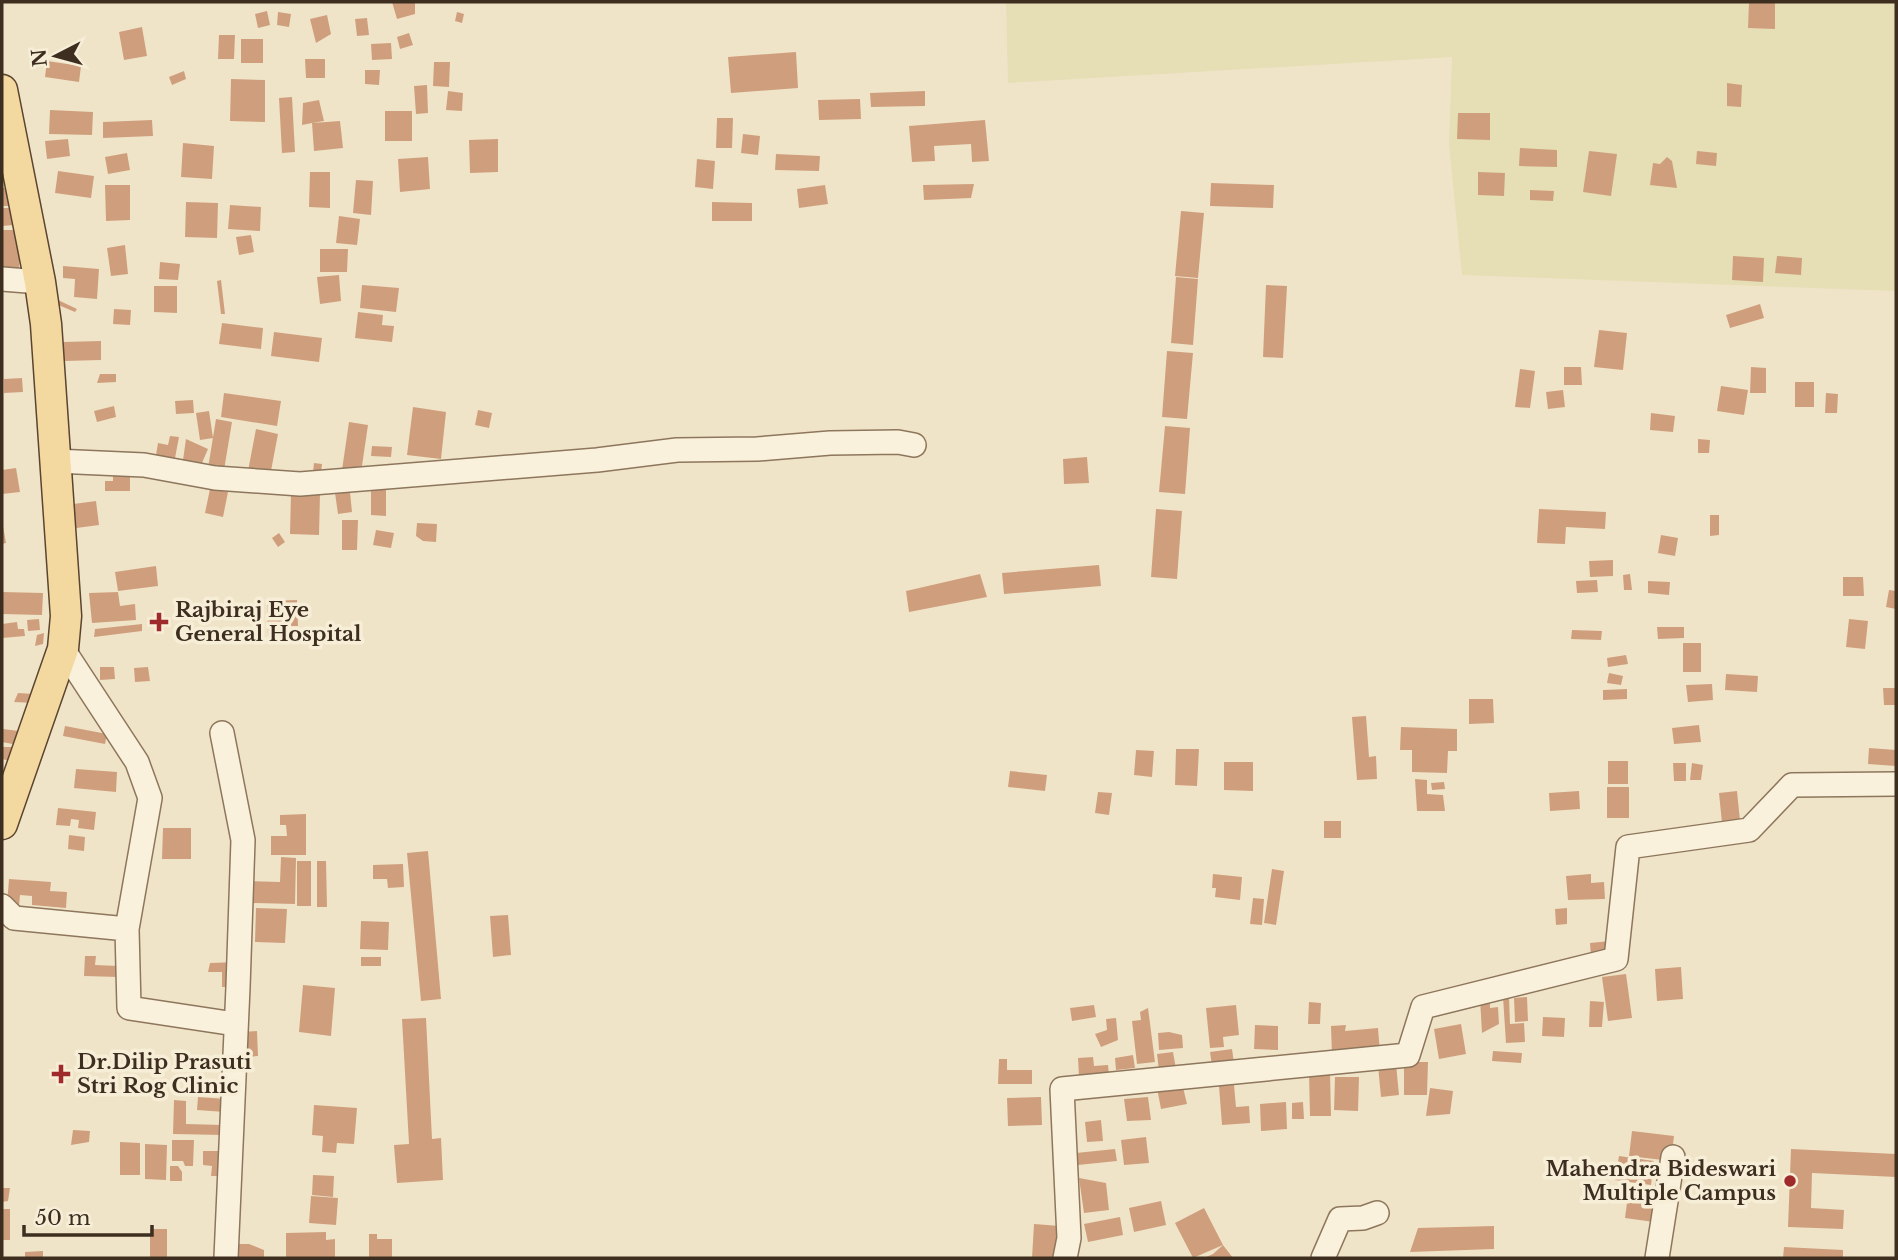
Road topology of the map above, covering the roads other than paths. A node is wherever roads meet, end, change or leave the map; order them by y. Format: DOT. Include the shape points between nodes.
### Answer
graph roads {
  1 [pos="2,90"];
  2 [pos="2,279"];
  3 [pos="40,282"];
  4 [pos="914,445"];
  5 [pos="55,461"];
  6 [pos="63,649"];
  7 [pos="222,733"];
  8 [pos="1896,784"];
  9 [pos="2,824"];
  10 [pos="2,906"];
  11 [pos="127,929"];
  12 [pos="235,1024"];
  13 [pos="1672,1157"];
  14 [pos="1377,1213"];
  15 [pos="226,1258"];
  16 [pos="1065,1258"];
  17 [pos="1323,1258"];
  18 [pos="1657,1258"];
  1 -- 3 [label="main road"];
  2 -- 3 [label="street"];
  3 -- 5 [label="main road"];
  4 -- 5 [label="street" via="677,450 300,484 215,478 144,465"];
  5 -- 6 [label="main road" via="66,616"];
  6 -- 9 [label="main road"];
  6 -- 11 [label="street" via="137,762 150,798"];
  7 -- 12 [label="street" via="243,840"];
  8 -- 16 [label="street" via="1792,785 1749,830 1628,847 1616,959 1423,1007 1408,1055 1062,1089 1069,1238"];
  10 -- 11 [label="street" via="14,918"];
  11 -- 12 [label="street" via="129,1008"];
  12 -- 15 [label="street"];
  13 -- 18 [label="street"];
  14 -- 17 [label="street" via="1340,1219"];
}
